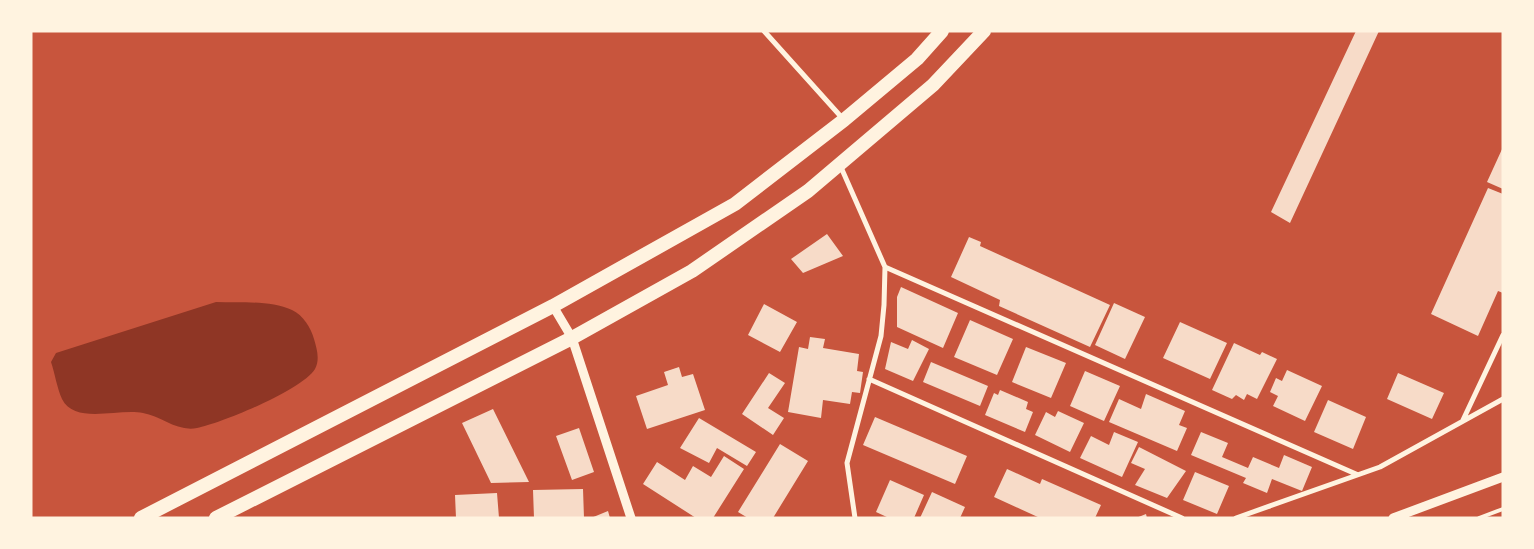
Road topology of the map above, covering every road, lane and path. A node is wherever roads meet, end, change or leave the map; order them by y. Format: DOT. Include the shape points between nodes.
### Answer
graph roads {
  1 [pos="764,31"];
  2 [pos="942,31"];
  3 [pos="984,31"];
  4 [pos="844,120"];
  5 [pos="840,164"];
  6 [pos="884,268"];
  7 [pos="554,306"];
  8 [pos="1503,335"];
  9 [pos="572,338"];
  10 [pos="869,379"];
  11 [pos="1503,399"];
  12 [pos="1463,421"];
  13 [pos="1356,474"];
  14 [pos="1503,478"];
  15 [pos="1503,509"];
  16 [pos="141,518"];
  17 [pos="216,518"];
  18 [pos="631,518"];
  19 [pos="855,518"];
  20 [pos="1182,518"];
  21 [pos="1236,518"];
  22 [pos="1393,518"];
  23 [pos="1479,518"];
  1 -- 4 [label="street"];
  2 -- 4 [label="highway" via="917,58"];
  3 -- 5 [label="highway" via="933,85"];
  4 -- 7 [label="highway" via="735,204"];
  5 -- 6 [label="street"];
  5 -- 9 [label="highway" via="808,191 692,271"];
  6 -- 10 [label="street" via="881,336"];
  6 -- 13 [label="street"];
  7 -- 9 [label="street"];
  7 -- 16 [label="highway"];
  8 -- 12 [label="street"];
  9 -- 17 [label="highway"];
  9 -- 18 [label="street"];
  10 -- 19 [label="street" via="847,463"];
  10 -- 20 [label="street"];
  11 -- 12 [label="street"];
  12 -- 13 [label="street" via="1380,467"];
  13 -- 21 [label="street"];
  14 -- 22 [label="street"];
  15 -- 23 [label="lane"];
}
